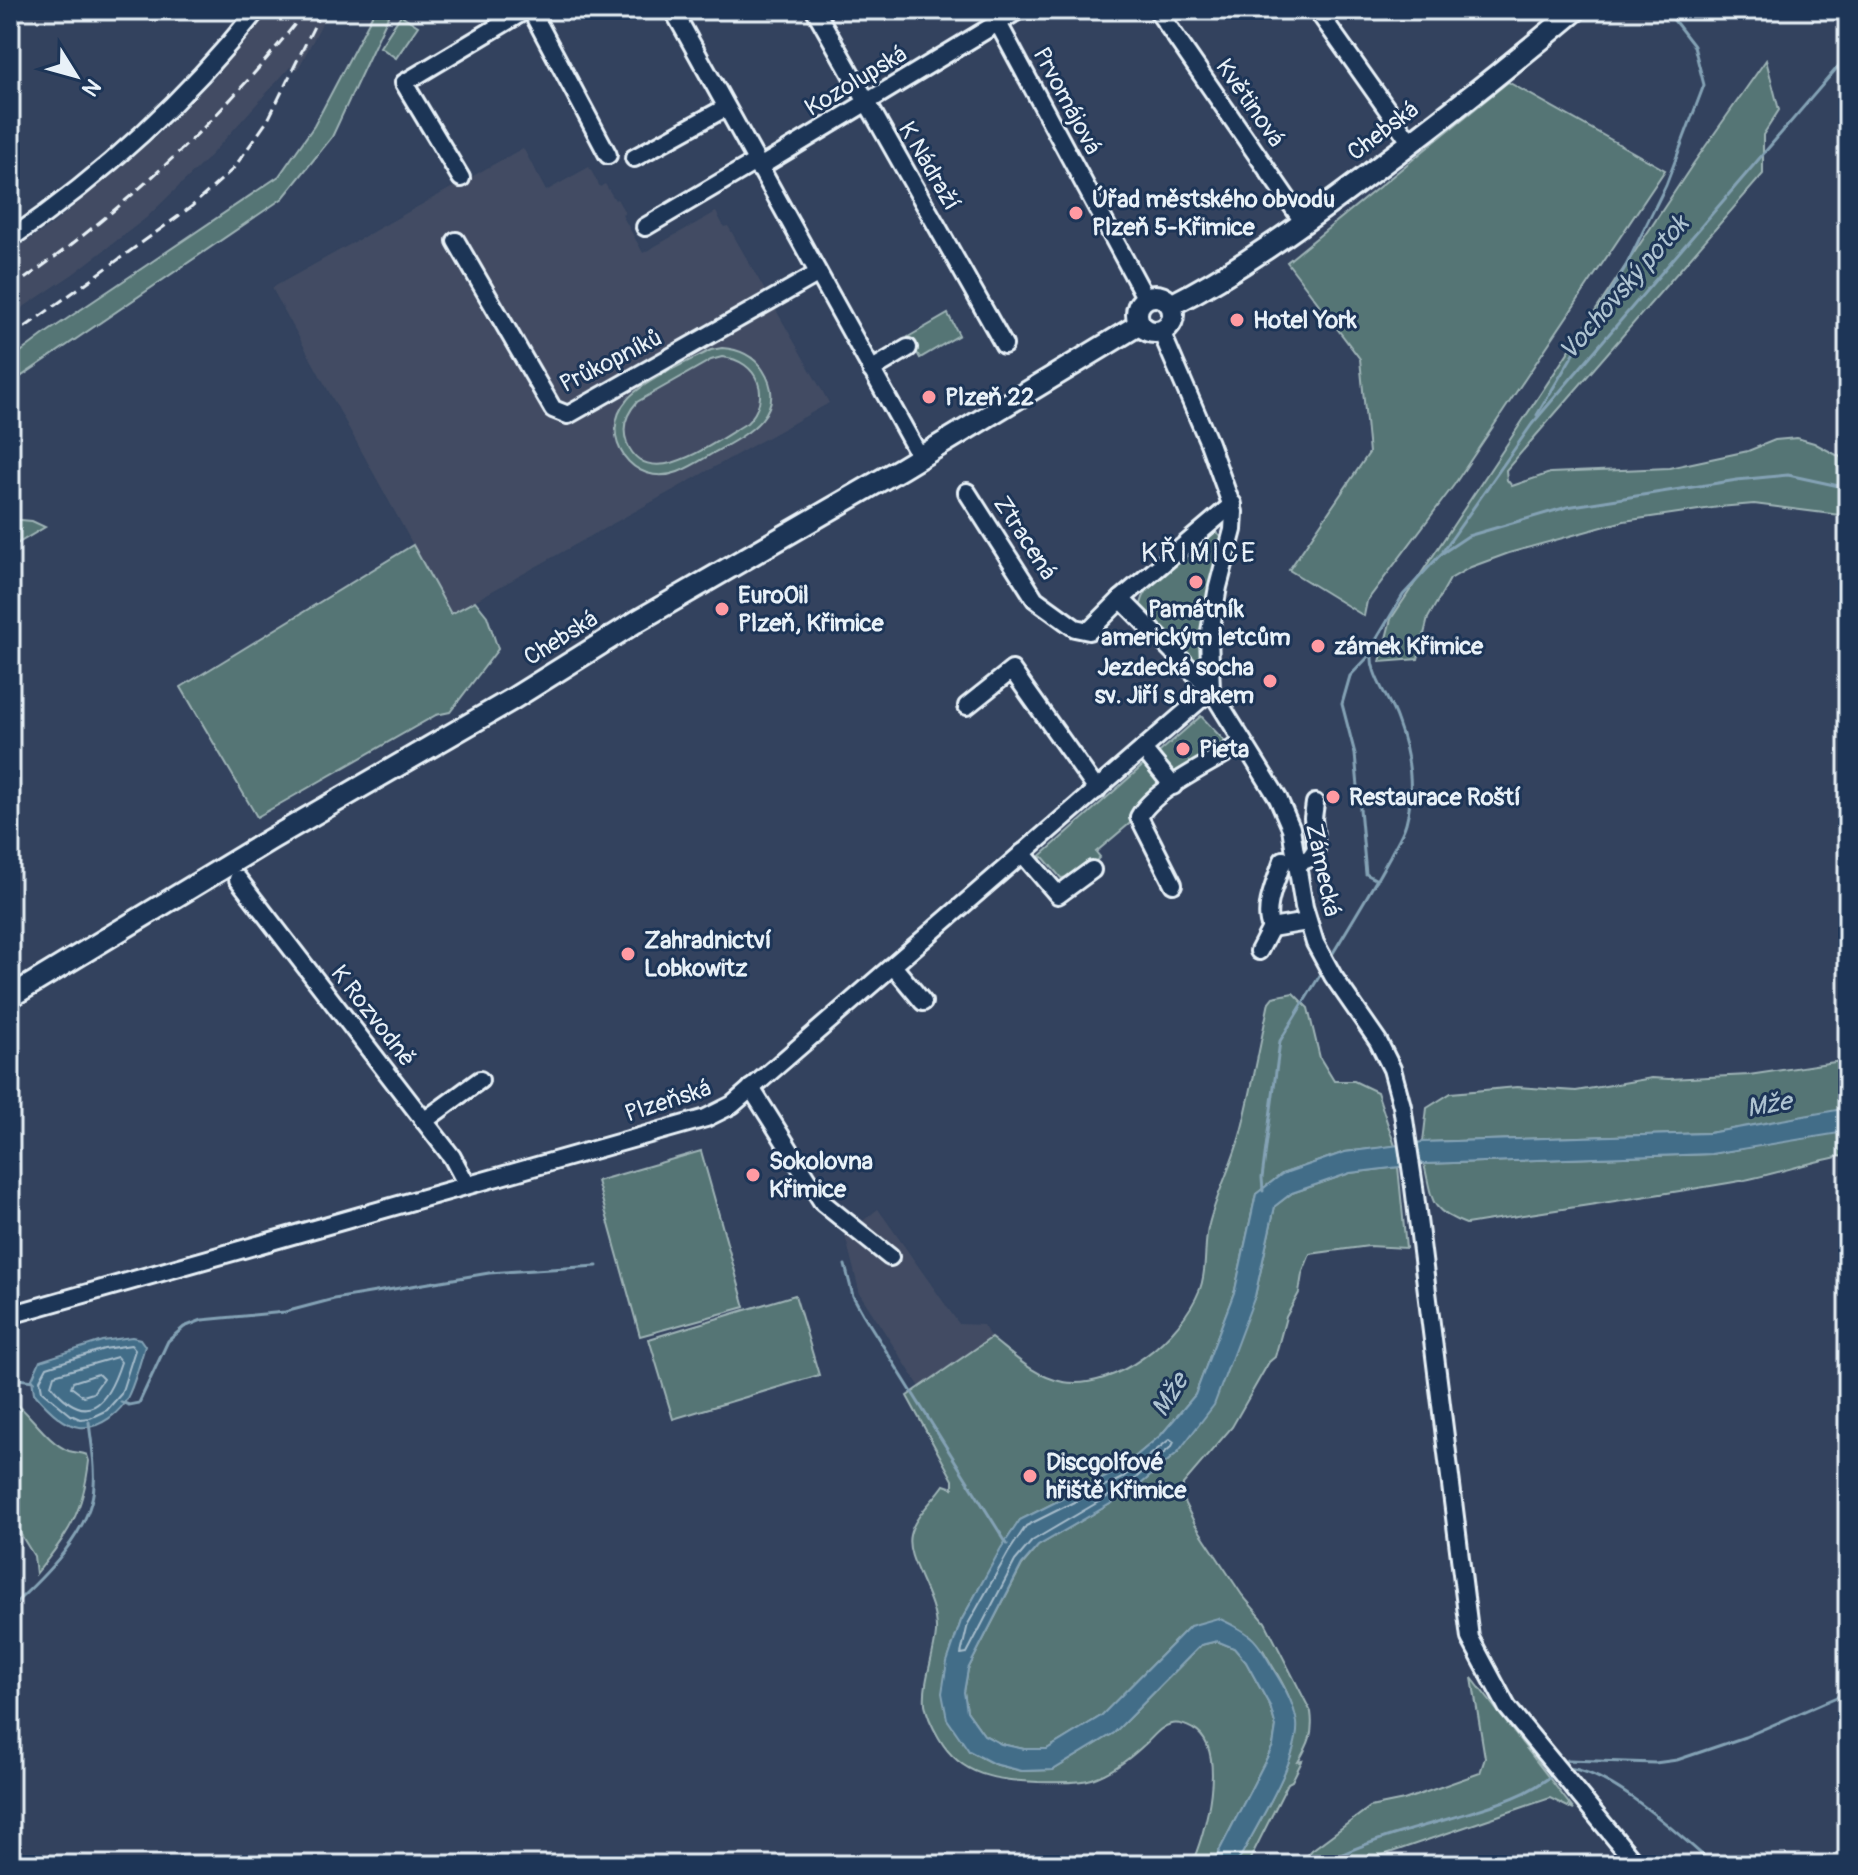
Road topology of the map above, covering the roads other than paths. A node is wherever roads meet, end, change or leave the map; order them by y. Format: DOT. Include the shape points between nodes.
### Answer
graph roads {
  1 [pos="257,10"];
  2 [pos="529,10"];
  3 [pos="673,10"];
  4 [pos="815,10"];
  5 [pos="1019,10"];
  6 [pos="1157,10"];
  7 [pos="1317,10"];
  8 [pos="1576,10"];
  9 [pos="995,17"];
  10 [pos="866,104"];
  11 [pos="725,108"];
  12 [pos="1411,143"];
  13 [pos="608,155"];
  14 [pos="634,158"];
  15 [pos="756,165"];
  16 [pos="461,178"];
  17 [pos="1304,223"];
  18 [pos="645,227"];
  19 [pos="10,239"];
  20 [pos="456,241"];
  21 [pos="817,274"];
  22 [pos="1146,299"];
  23 [pos="1171,305"];
  24 [pos="1140,324"];
  25 [pos="1161,331"];
  26 [pos="1004,345"];
  27 [pos="908,348"];
  28 [pos="871,370"];
  29 [pos="920,457"];
  30 [pos="967,492"];
  31 [pos="1231,500"];
  32 [pos="1121,599"];
  33 [pos="1211,690"];
  34 [pos="967,706"];
  35 [pos="1234,748"];
  36 [pos="1143,749"];
  37 [pos="1173,786"];
  38 [pos="1097,790"];
  39 [pos="1315,803"];
  40 [pos="1022,853"];
  41 [pos="1290,861"];
  42 [pos="1092,870"];
  43 [pos="238,879"];
  44 [pos="1173,884"];
  45 [pos="1307,922"];
  46 [pos="1271,928"];
  47 [pos="1259,951"];
  48 [pos="893,966"];
  49 [pos="10,997"];
  50 [pos="923,1002"];
  51 [pos="480,1080"];
  52 [pos="751,1088"];
  53 [pos="424,1121"];
  54 [pos="467,1185"];
  55 [pos="890,1257"];
  56 [pos="10,1315"];
  57 [pos="1637,1865"];
  1 -- 19 [label="street" via="152,127"];
  2 -- 13 [label="street"];
  2 -- 16 [label="street" via="404,83"];
  3 -- 11 [label="street"];
  4 -- 10 [label="street, K Nádraží"];
  5 -- 9 [label="street, Kozolupská"];
  6 -- 17 [label="street, Květinová"];
  7 -- 12 [label="street"];
  8 -- 12 [label="main road, Chebská"];
  9 -- 10 [label="street, Kozolupská"];
  9 -- 22 [label="street, Prvomájová"];
  10 -- 15 [label="street, Kozolupská"];
  10 -- 26 [label="street, K Nádraží"];
  11 -- 14 [label="street"];
  11 -- 15 [label="street"];
  12 -- 17 [label="main road, Chebská"];
  15 -- 18 [label="street, Kozolupská"];
  15 -- 21 [label="street"];
  17 -- 23 [label="main road, Chebská"];
  20 -- 21 [label="street, Průkopníků" via="553,409 568,415"];
  21 -- 28 [label="street"];
  22 -- 23 [label="main road" via="1157,296"];
  22 -- 24 [label="main road" via="1137,313"];
  23 -- 25 [label="main road" via="1172,320"];
  24 -- 25 [label="main road"];
  24 -- 29 [label="main road, Chebská"];
  25 -- 31 [label="street"];
  27 -- 28 [label="street"];
  28 -- 29 [label="street"];
  29 -- 49 [label="main road, Chebská"];
  30 -- 32 [label="street, Ztracená" via="1035,599 1075,628 1089,631"];
  31 -- 32 [label="street"];
  31 -- 33 [label="street" via="1233,530 1209,637"];
  32 -- 33 [label="street, Zámecká"];
  33 -- 36 [label="street, Plzeňská"];
  33 -- 41 [label="street, Zámecká" via="1281,804 1291,828"];
  34 -- 38 [label="street" via="1012,670"];
  35 -- 37 [label="street"];
  36 -- 37 [label="street"];
  36 -- 38 [label="street, Plzeňská"];
  37 -- 44 [label="street" via="1139,817"];
  38 -- 40 [label="street, Plzeňská"];
  39 -- 41 [label="street" via="1316,849 1310,858"];
  40 -- 42 [label="street" via="1058,895"];
  40 -- 48 [label="street, Plzeňská"];
  41 -- 45 [label="street, Zámecká"];
  41 -- 46 [label="street" via="1269,908"];
  43 -- 53 [label="street, K Rozvodně"];
  45 -- 46 [label="street"];
  45 -- 57 [label="street, Zámecká" via="1378,1041 1402,1106 1470,1638 1507,1707"];
  46 -- 47 [label="street"];
  48 -- 50 [label="street"];
  48 -- 52 [label="street, Plzeňská"];
  51 -- 53 [label="street"];
  52 -- 54 [label="street, Plzeňská" via="706,1118"];
  52 -- 55 [label="street" via="823,1203"];
  53 -- 54 [label="street, K Rozvodně"];
  54 -- 56 [label="street, Plzeňská"];
}
